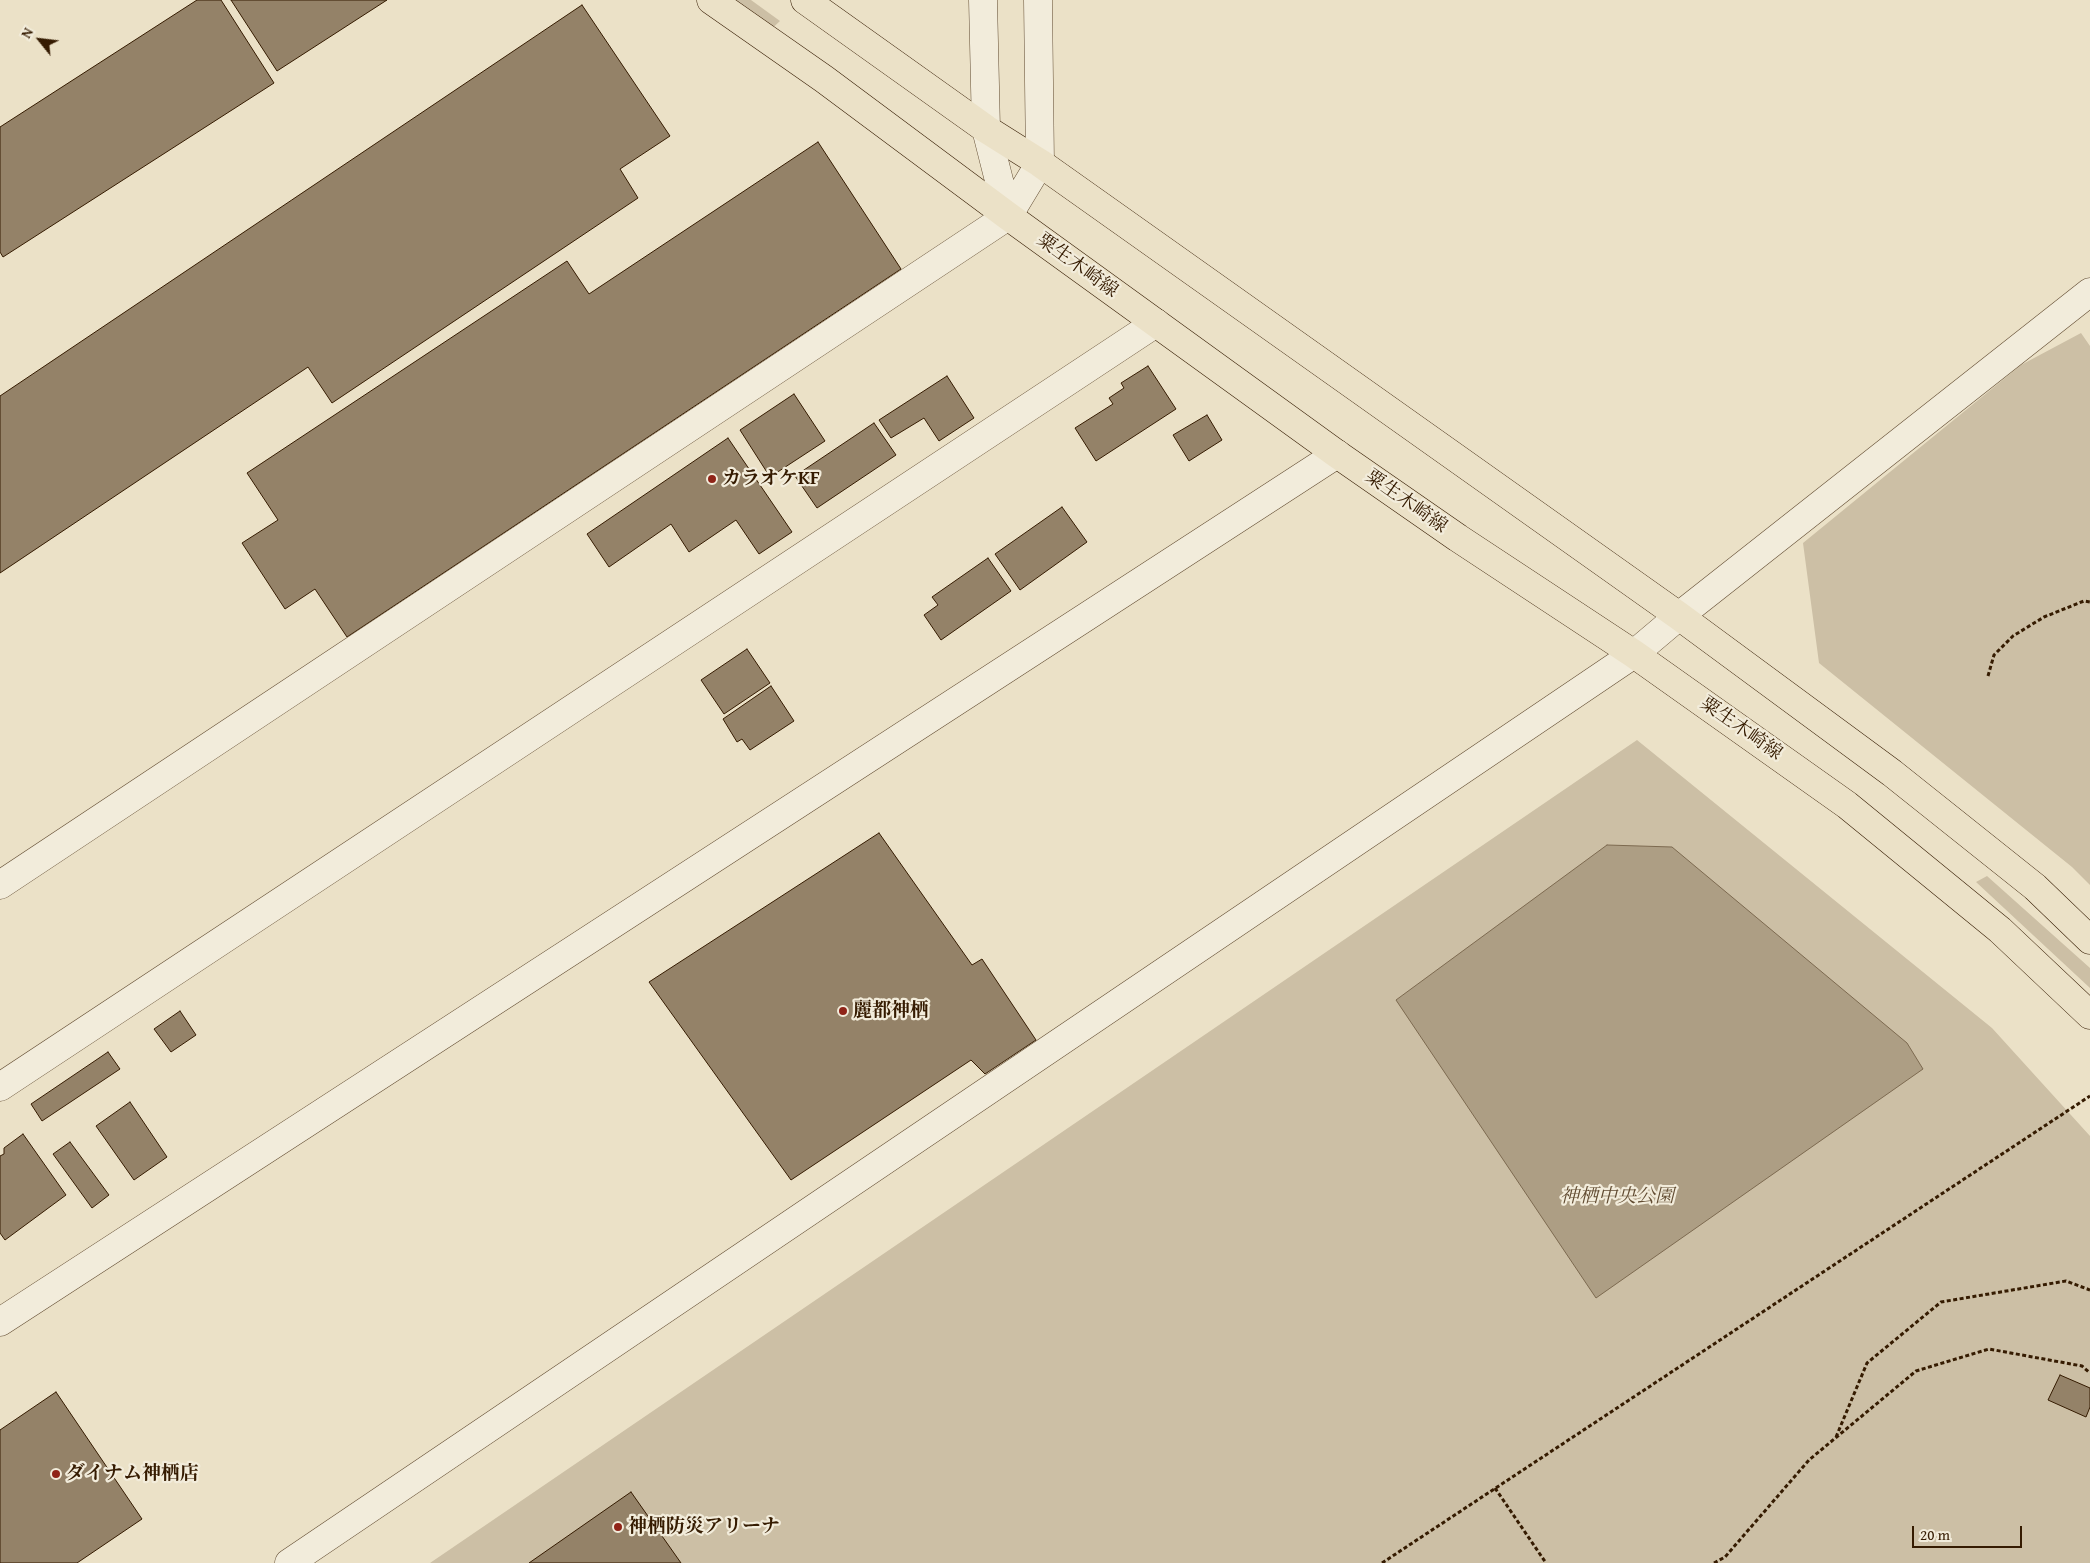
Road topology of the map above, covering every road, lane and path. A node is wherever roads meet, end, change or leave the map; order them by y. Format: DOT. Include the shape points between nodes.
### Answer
graph roads {
  1 [pos="711,0"];
  2 [pos="805,0"];
  3 [pos="983,0"];
  4 [pos="1038,0"];
  5 [pos="986,129"];
  6 [pos="1040,163"];
  7 [pos="1008,216"];
  8 [pos="2090,292"];
  9 [pos="1156,323"];
  10 [pos="1337,454"];
  11 [pos="2090,602"];
  12 [pos="1679,616"];
  13 [pos="1634,654"];
  14 [pos="1988,676"];
  15 [pos="0,885"];
  16 [pos="2090,940"];
  17 [pos="2090,1016"];
  18 [pos="0,1087"];
  19 [pos="2090,1096"];
  20 [pos="2090,1290"];
  21 [pos="0,1322"];
  22 [pos="2090,1373"];
  23 [pos="1836,1438"];
  24 [pos="1495,1488"];
  25 [pos="289,1563"];
  26 [pos="1382,1563"];
  27 [pos="1546,1563"];
  28 [pos="1714,1563"];
  1 -- 7 [label="main road, 粟生木崎線" via="824,79"];
  2 -- 5 [label="main road"];
  3 -- 5 [label="street"];
  4 -- 6 [label="street"];
  5 -- 6 [label="main road"];
  5 -- 7 [label="street"];
  6 -- 7 [label="street"];
  6 -- 12 [label="main road"];
  7 -- 9 [label="main road, 粟生木崎線"];
  7 -- 15 [label="street"];
  8 -- 12 [label="street"];
  9 -- 10 [label="main road, 粟生木崎線"];
  9 -- 18 [label="street"];
  10 -- 13 [label="main road, 粟生木崎線"];
  10 -- 21 [label="street"];
  11 -- 14 [label="path" via="2084,601 2044,618 2013,636 1994,655"];
  12 -- 13 [label="street"];
  12 -- 16 [label="main road" via="1892,774 2035,887"];
  13 -- 17 [label="main road, 粟生木崎線" via="1847,804 2000,930"];
  13 -- 25 [label="street"];
  19 -- 24 [label="path"];
  20 -- 23 [label="path" via="2066,1280 1941,1302 1867,1363"];
  22 -- 23 [label="path" via="2082,1366 1989,1349 1916,1371"];
  23 -- 28 [label="path" via="1809,1460 1725,1557"];
  24 -- 26 [label="path"];
  24 -- 27 [label="path"];
}
